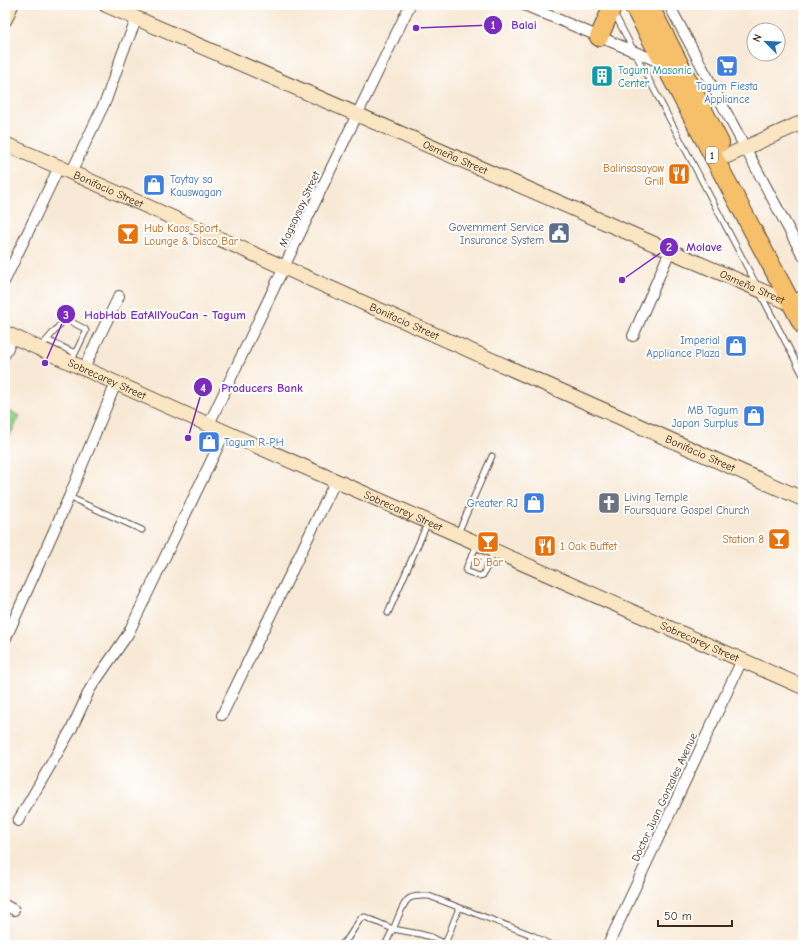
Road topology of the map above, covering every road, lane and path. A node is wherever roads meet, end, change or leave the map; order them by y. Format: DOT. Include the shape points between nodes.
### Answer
graph roads {
  1 [pos="11,5"];
  2 [pos="106,5"];
  3 [pos="410,5"];
  4 [pos="524,5"];
  5 [pos="633,5"];
  6 [pos="649,5"];
  7 [pos="670,5"];
  8 [pos="611,6"];
  9 [pos="5,18"];
  10 [pos="137,18"];
  11 [pos="599,37"];
  12 [pos="633,51"];
  13 [pos="670,61"];
  14 [pos="356,114"];
  15 [pos="803,122"];
  16 [pos="5,144"];
  17 [pos="746,148"];
  18 [pos="727,156"];
  19 [pos="65,170"];
  20 [pos="670,251"];
  21 [pos="803,256"];
  22 [pos="284,268"];
  23 [pos="5,280"];
  24 [pos="759,289"];
  25 [pos="119,296"];
  26 [pos="799,300"];
  27 [pos="803,325"];
  28 [pos="9,335"];
  29 [pos="633,336"];
  30 [pos="43,344"];
  31 [pos="5,354"];
  32 [pos="73,357"];
  33 [pos="84,368"];
  34 [pos="803,375"];
  35 [pos="116,383"];
  36 [pos="209,424"];
  37 [pos="226,432"];
  38 [pos="492,456"];
  39 [pos="336,480"];
  40 [pos="69,497"];
  41 [pos="803,499"];
  42 [pos="429,522"];
  43 [pos="142,530"];
  44 [pos="458,534"];
  45 [pos="478,543"];
  46 [pos="494,551"];
  47 [pos="388,613"];
  48 [pos="5,640"];
  49 [pos="742,660"];
  50 [pos="803,687"];
  51 [pos="222,715"];
  52 [pos="18,821"];
  53 [pos="459,908"];
  54 [pos="393,929"];
  55 [pos="532,935"];
  56 [pos="447,944"];
  57 [pos="341,945"];
  58 [pos="385,945"];
  59 [pos="527,945"];
  60 [pos="550,945"];
  61 [pos="608,945"];
  1 -- 9 [label="street"];
  2 -- 10 [label="street, Osmeña Street"];
  3 -- 14 [label="street, Magsaysay Street"];
  4 -- 11 [label="street"];
  5 -- 13 [label="highway, 1"];
  6 -- 13 [label="highway, 1"];
  7 -- 17 [label="street"];
  8 -- 11 [label="highway"];
  8 -- 12 [label="lane"];
  10 -- 14 [label="street, Osmeña Street"];
  10 -- 19 [label="street" via="106,100"];
  11 -- 12 [label="street"];
  12 -- 13 [label="street"];
  12 -- 24 [label="lane"];
  13 -- 18 [label="highway, 1"];
  13 -- 26 [label="highway, 1"];
  14 -- 20 [label="street, Osmeña Street"];
  14 -- 22 [label="street, Magsaysay Street"];
  15 -- 17 [label="street"];
  16 -- 19 [label="street, Bonifacio Street"];
  17 -- 18 [label="street"];
  17 -- 21 [label="street"];
  18 -- 26 [label="highway, 1"];
  19 -- 22 [label="street, Bonifacio Street"];
  19 -- 23 [label="street"];
  20 -- 24 [label="street, Osmeña Street"];
  20 -- 29 [label="street"];
  22 -- 36 [label="street, Magsaysay Street"];
  22 -- 41 [label="street, Bonifacio Street"];
  24 -- 26 [label="street, Osmeña Street"];
  24 -- 34 [label="lane"];
  25 -- 33 [label="street"];
  26 -- 27 [label="highway, 1"];
  28 -- 30 [label="street, Sobrecarey Street"];
  28 -- 31 [label="street"];
  30 -- 32 [label="street, Sobrecarey Street"];
  30 -- 32 [label="lane" via="66,319 86,330"];
  32 -- 33 [label="street, Sobrecarey Street"];
  33 -- 35 [label="street, Sobrecarey Street"];
  35 -- 36 [label="street, Sobrecarey Street"];
  35 -- 40 [label="street"];
  36 -- 37 [label="street, Sobrecarey Street"];
  37 -- 39 [label="street, Sobrecarey Street"];
  37 -- 52 [label="street" via="128,634 90,689 72,728"];
  38 -- 44 [label="lane"];
  39 -- 42 [label="street, Sobrecarey Street"];
  39 -- 51 [label="street"];
  40 -- 43 [label="lane"];
  40 -- 48 [label="street"];
  42 -- 44 [label="street, Sobrecarey Street"];
  42 -- 47 [label="lane"];
  44 -- 45 [label="street, Sobrecarey Street"];
  45 -- 46 [label="street, Sobrecarey Street"];
  45 -- 46 [label="lane" via="466,571 482,576"];
  46 -- 49 [label="street, Sobrecarey Street"];
  49 -- 50 [label="street, Sobrecarey Street"];
  49 -- 61 [label="street, Doctor Juan Gonzales Avenue"];
  53 -- 54 [label="lane" via="429,896 409,898"];
  53 -- 55 [label="lane"];
  53 -- 56 [label="lane"];
  54 -- 56 [label="lane" via="420,934"];
  54 -- 57 [label="lane" via="365,917 361,918"];
  54 -- 58 [label="lane"];
  55 -- 59 [label="lane"];
  55 -- 60 [label="lane"];
}
